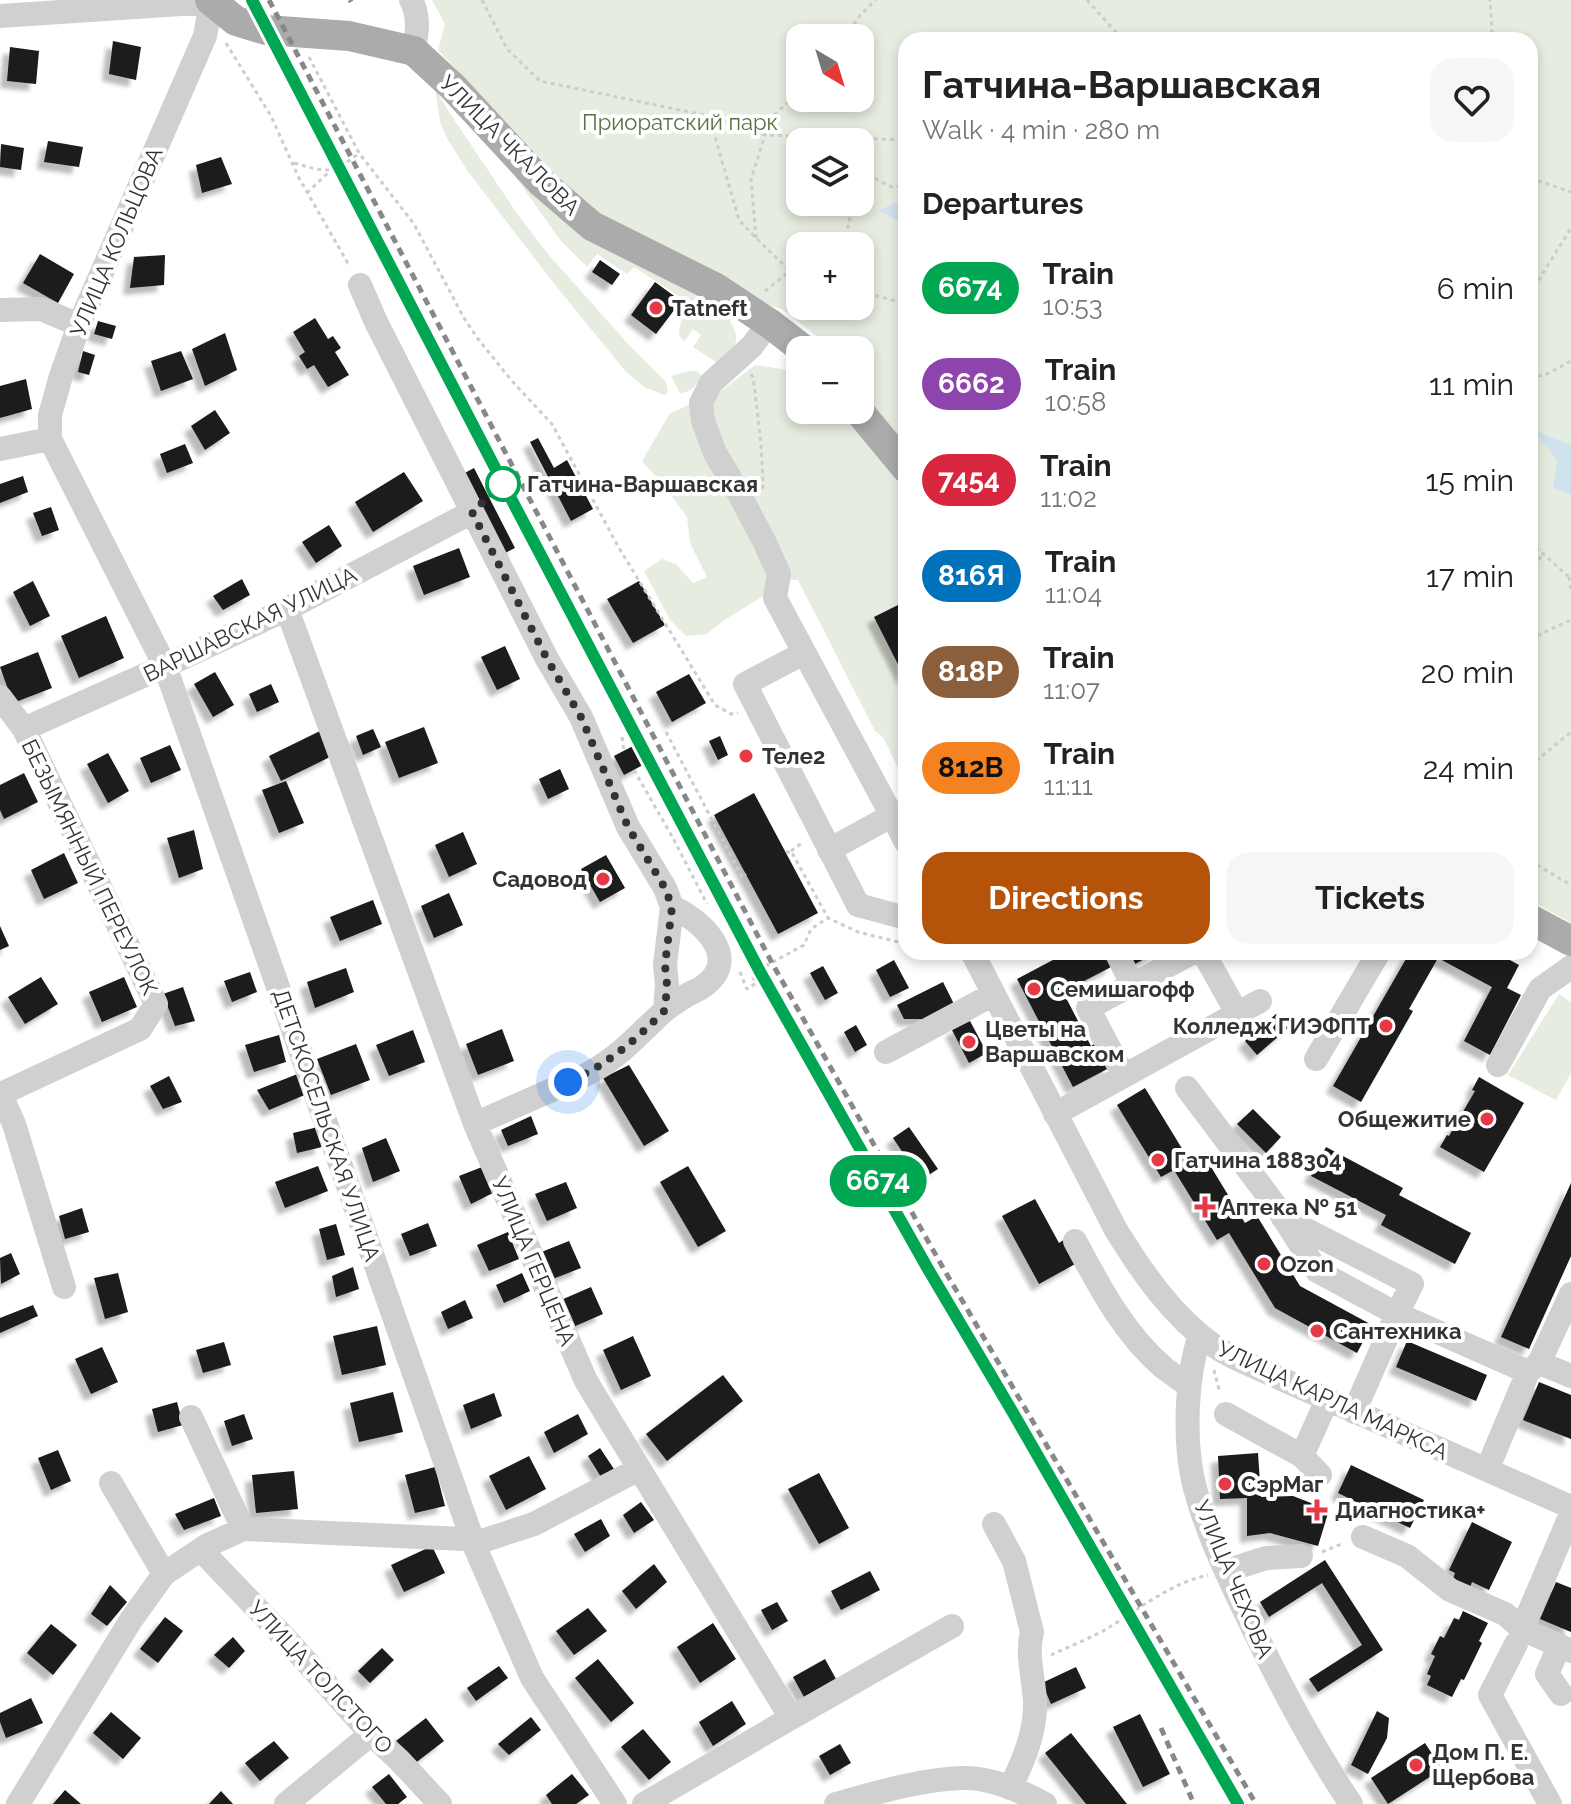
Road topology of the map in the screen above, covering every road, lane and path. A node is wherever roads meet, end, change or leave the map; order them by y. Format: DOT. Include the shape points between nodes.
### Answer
graph roads {
  1 [pos="411,0"];
  2 [pos="482,0"];
  3 [pos="876,0"];
  4 [pos="1087,0"];
  5 [pos="1490,0"];
  6 [pos="210,1"];
  7 [pos="0,16"];
  8 [pos="854,24"];
  9 [pos="1116,32"];
  10 [pos="1491,32"];
  11 [pos="291,33"];
  12 [pos="226,44"];
  13 [pos="414,51"];
  14 [pos="786,104"];
  15 [pos="709,116"];
  16 [pos="765,135"];
  17 [pos="898,140"];
  18 [pos="359,153"];
  19 [pos="294,163"];
  20 [pos="330,171"];
  21 [pos="874,178"];
  22 [pos="1538,181"];
  23 [pos="898,187"];
  24 [pos="1571,192"];
  25 [pos="307,193"];
  26 [pos="1571,228"];
  27 [pos="756,238"];
  28 [pos="786,267"];
  29 [pos="786,276"];
  30 [pos="1538,281"];
  31 [pos="360,285"];
  32 [pos="874,295"];
  33 [pos="898,302"];
  34 [pos="0,310"];
  35 [pos="757,315"];
  36 [pos="79,325"];
  37 [pos="786,337"];
  38 [pos="739,358"];
  39 [pos="1571,361"];
  40 [pos="1538,376"];
  41 [pos="870,424"];
  42 [pos="50,439"];
  43 [pos="0,449"];
  44 [pos="898,458"];
  45 [pos="764,496"];
  46 [pos="472,512"];
  47 [pos="1538,549"];
  48 [pos="1542,553"];
  49 [pos="1538,563"];
  50 [pos="1570,578"];
  51 [pos="1571,591"];
  52 [pos="287,609"];
  53 [pos="1571,620"];
  54 [pos="1538,635"];
  55 [pos="804,653"];
  56 [pos="165,666"];
  57 [pos="0,697"];
  58 [pos="757,708"];
  59 [pos="24,729"];
  60 [pos="666,732"];
  61 [pos="1571,732"];
  62 [pos="622,737"];
  63 [pos="624,751"];
  64 [pos="1538,759"];
  65 [pos="634,770"];
  66 [pos="891,816"];
  67 [pos="898,828"];
  68 [pos="803,842"];
  69 [pos="829,850"];
  70 [pos="1538,866"];
  71 [pos="746,874"];
  72 [pos="1571,885"];
  73 [pos="708,906"];
  74 [pos="672,907"];
  75 [pos="898,916"];
  76 [pos="828,918"];
  77 [pos="1538,923"];
  78 [pos="1571,941"];
  79 [pos="898,942"];
  80 [pos="976,960"];
  81 [pos="1120,960"];
  82 [pos="1178,960"];
  83 [pos="1207,960"];
  84 [pos="1374,960"];
  85 [pos="735,961"];
  86 [pos="1571,967"];
  87 [pos="1132,984"];
  88 [pos="667,985"];
  89 [pos="690,993"];
  90 [pos="994,994"];
  91 [pos="1260,1001"];
  92 [pos="665,1010"];
  93 [pos="1237,1013"];
  94 [pos="886,1052"];
  95 [pos="1316,1059"];
  96 [pos="1498,1065"];
  97 [pos="1124,1076"];
  98 [pos="1187,1088"];
  99 [pos="0,1094"];
  100 [pos="1055,1114"];
  101 [pos="475,1124"];
  102 [pos="1283,1217"];
  103 [pos="1075,1241"];
  104 [pos="1331,1242"];
  105 [pos="1371,1263"];
  106 [pos="1317,1271"];
  107 [pos="64,1287"];
  108 [pos="1356,1292"];
  109 [pos="1571,1294"];
  110 [pos="1397,1314"];
  111 [pos="1200,1335"];
  112 [pos="1534,1368"];
  113 [pos="1214,1370"];
  114 [pos="1571,1376"];
  115 [pos="1189,1386"];
  116 [pos="1327,1400"];
  117 [pos="1354,1412"];
  118 [pos="1226,1414"];
  119 [pos="191,1417"];
  120 [pos="1302,1456"];
  121 [pos="639,1469"];
  122 [pos="1487,1470"];
  123 [pos="1320,1475"];
  124 [pos="111,1483"];
  125 [pos="1571,1507"];
  126 [pos="1571,1514"];
  127 [pos="994,1524"];
  128 [pos="243,1529"];
  129 [pos="1363,1537"];
  130 [pos="473,1540"];
  131 [pos="201,1550"];
  132 [pos="1301,1556"];
  133 [pos="1226,1571"];
  134 [pos="164,1574"];
  135 [pos="952,1626"];
  136 [pos="1519,1636"];
  137 [pos="1565,1648"];
  138 [pos="1030,1665"];
  139 [pos="1561,1694"];
  140 [pos="791,1718"];
  141 [pos="371,1734"];
  142 [pos="1010,1788"];
  143 [pos="18,1804"];
  144 [pos="286,1804"];
  145 [pos="440,1804"];
  146 [pos="615,1804"];
  147 [pos="644,1804"];
  148 [pos="836,1804"];
  149 [pos="1045,1804"];
  150 [pos="1351,1804"];
  151 [pos="1550,1804"];
  1 -- 13 [label="street" via="418,27"];
  2 -- 15 [label="path" via="507,49 540,81"];
  3 -- 8 [label="path"];
  4 -- 9 [label="path"];
  5 -- 10 [label="path"];
  6 -- 7 [label="street"];
  6 -- 11 [label="main road, УЛИЦА ЧКАЛОВА" via="236,21"];
  6 -- 36 [label="street, УЛИЦА КОЛЬЦОВА" via="205,36"];
  11 -- 13 [label="main road, УЛИЦА ЧКАЛОВА" via="349,36"];
  11 -- 18 [label="path"];
  12 -- 19 [label="path"];
  13 -- 35 [label="main road, УЛИЦА ЧКАЛОВА" via="542,183 592,226 716,288"];
  14 -- 16 [label="path" via="770,119"];
  15 -- 16 [label="path"];
  15 -- 27 [label="path" via="739,220"];
  16 -- 17 [label="path"];
  16 -- 27 [label="path" via="751,179"];
  18 -- 20 [label="path"];
  18 -- 58 [label="path" via="414,224 478,339 552,424 619,548 715,705 731,714"];
  19 -- 20 [label="path"];
  19 -- 25 [label="path"];
  20 -- 25 [label="path"];
  21 -- 23 [label="path"];
  22 -- 24 [label="path"];
  25 -- 31 [label="path"];
  26 -- 30 [label="path"];
  27 -- 28 [label="path"];
  29 -- 35 [label="path"];
  31 -- 46 [label="street"];
  32 -- 33 [label="path"];
  34 -- 36 [label="street" via="41,309"];
  35 -- 37 [label="main road, УЛИЦА ЧКАЛОВА"];
  35 -- 38 [label="street" via="752,346"];
  36 -- 42 [label="street, УЛИЦА КОЛЬЦОВА" via="50,415"];
  38 -- 45 [label="path" via="753,377"];
  38 -- 55 [label="street" via="711,383 701,403 703,421 779,574 775,598"];
  39 -- 40 [label="path"];
  41 -- 44 [label="main road"];
  42 -- 43 [label="street"];
  42 -- 56 [label="street, ДЕТСКОСЕЛЬСКАЯ УЛИЦА"];
  46 -- 52 [label="street, ВАРШАВСКАЯ УЛИЦА"];
  46 -- 74 [label="street" via="581,717 628,827"];
  47 -- 48 [label="path"];
  48 -- 49 [label="path"];
  48 -- 50 [label="path"];
  50 -- 51 [label="path"];
  52 -- 56 [label="street, ВАРШАВСКАЯ УЛИЦА"];
  52 -- 101 [label="street, УЛИЦА ГЕРЦЕНА"];
  53 -- 54 [label="path"];
  55 -- 58 [label="street" via="745,684"];
  55 -- 66 [label="street"];
  56 -- 59 [label="street, ВАРШАВСКАЯ УЛИЦА"];
  56 -- 130 [label="street, ДЕТСКОСЕЛЬСКАЯ УЛИЦА"];
  57 -- 59 [label="street, БЕЗЫМЯННЫЙ ПЕРЕУЛОК"];
  58 -- 69 [label="street"];
  59 -- 99 [label="street, БЕЗЫМЯННЫЙ ПЕРЕУЛОК" via="156,1004 140,1029"];
  60 -- 71 [label="path" via="742,877"];
  61 -- 64 [label="path"];
  62 -- 63 [label="path"];
  65 -- 73 [label="path"];
  66 -- 67 [label="street"];
  66 -- 69 [label="street"];
  68 -- 76 [label="path" via="789,852"];
  69 -- 75 [label="street" via="858,905"];
  70 -- 72 [label="path"];
  74 -- 88 [label="street"];
  74 -- 89 [label="street" via="697,921 718,949 714,976"];
  76 -- 79 [label="path"];
  76 -- 85 [label="path" via="811,929 804,945 751,974 756,983 747,989"];
  77 -- 78 [label="main road"];
  80 -- 90 [label="street, УЛИЦА КАРЛА МАРКСА"];
  81 -- 87 [label="street"];
  82 -- 87 [label="street"];
  83 -- 93 [label="street"];
  84 -- 95 [label="street"];
  86 -- 96 [label="street" via="1540,989"];
  87 -- 97 [label="street" via="1088,1008"];
  88 -- 89 [label="street"];
  88 -- 92 [label="street"];
  89 -- 92 [label="street"];
  90 -- 94 [label="street"];
  90 -- 100 [label="street, УЛИЦА КАРЛА МАРКСА"];
  91 -- 93 [label="street"];
  92 -- 101 [label="street" via="593,1071"];
  93 -- 97 [label="street"];
  97 -- 100 [label="street"];
  98 -- 102 [label="street"];
  99 -- 107 [label="street"];
  100 -- 111 [label="street, УЛИЦА КАРЛА МАРКСА" via="1129,1252"];
  101 -- 121 [label="street, УЛИЦА ГЕРЦЕНА" via="586,1381"];
  102 -- 104 [label="street"];
  102 -- 106 [label="street"];
  103 -- 115 [label="street" via="1134,1336"];
  104 -- 105 [label="street"];
  104 -- 106 [label="street"];
  105 -- 108 [label="street"];
  105 -- 110 [label="street" via="1412,1284"];
  106 -- 108 [label="street"];
  108 -- 110 [label="street"];
  109 -- 112 [label="street"];
  110 -- 112 [label="street"];
  110 -- 117 [label="street"];
  111 -- 115 [label="street, УЛИЦА ЧЕХОВА"];
  111 -- 116 [label="street, УЛИЦА КАРЛА МАРКСА"];
  112 -- 114 [label="street"];
  112 -- 122 [label="street"];
  113 -- 118 [label="path"];
  115 -- 133 [label="street, УЛИЦА ЧЕХОВА" via="1193,1480"];
  116 -- 117 [label="street, УЛИЦА КАРЛА МАРКСА"];
  116 -- 120 [label="street"];
  117 -- 122 [label="street, УЛИЦА КАРЛА МАРКСА"];
  118 -- 120 [label="street"];
  119 -- 128 [label="street"];
  120 -- 123 [label="street"];
  121 -- 130 [label="street" via="534,1524"];
  121 -- 140 [label="street, УЛИЦА ГЕРЦЕНА"];
  122 -- 125 [label="street, УЛИЦА КАРЛА МАРКСА"];
  124 -- 134 [label="street"];
  126 -- 136 [label="street"];
  127 -- 138 [label="street" via="1014,1561 1032,1632"];
  128 -- 130 [label="street"];
  128 -- 131 [label="street"];
  129 -- 132 [label="path"];
  129 -- 136 [label="street" via="1407,1556 1450,1590 1505,1614"];
  130 -- 146 [label="street, ДЕТСКОСЕЛЬСКАЯ УЛИЦА" via="532,1678"];
  131 -- 134 [label="street"];
  131 -- 141 [label="street, УЛИЦА ТОЛСТОГО"];
  132 -- 133 [label="street" via="1266,1558"];
  133 -- 138 [label="path" via="1170,1588 1102,1631"];
  133 -- 150 [label="street, УЛИЦА ЧЕХОВА" via="1281,1687"];
  134 -- 143 [label="street"];
  135 -- 140 [label="street"];
  136 -- 137 [label="street"];
  136 -- 151 [label="street" via="1490,1695"];
  137 -- 139 [label="street" via="1547,1674"];
  138 -- 142 [label="street" via="1035,1707 1023,1762"];
  140 -- 147 [label="street"];
  141 -- 144 [label="street"];
  141 -- 145 [label="street, УЛИЦА ТОЛСТОГО"];
  142 -- 148 [label="street" via="965,1777"];
  142 -- 149 [label="street"];
}
